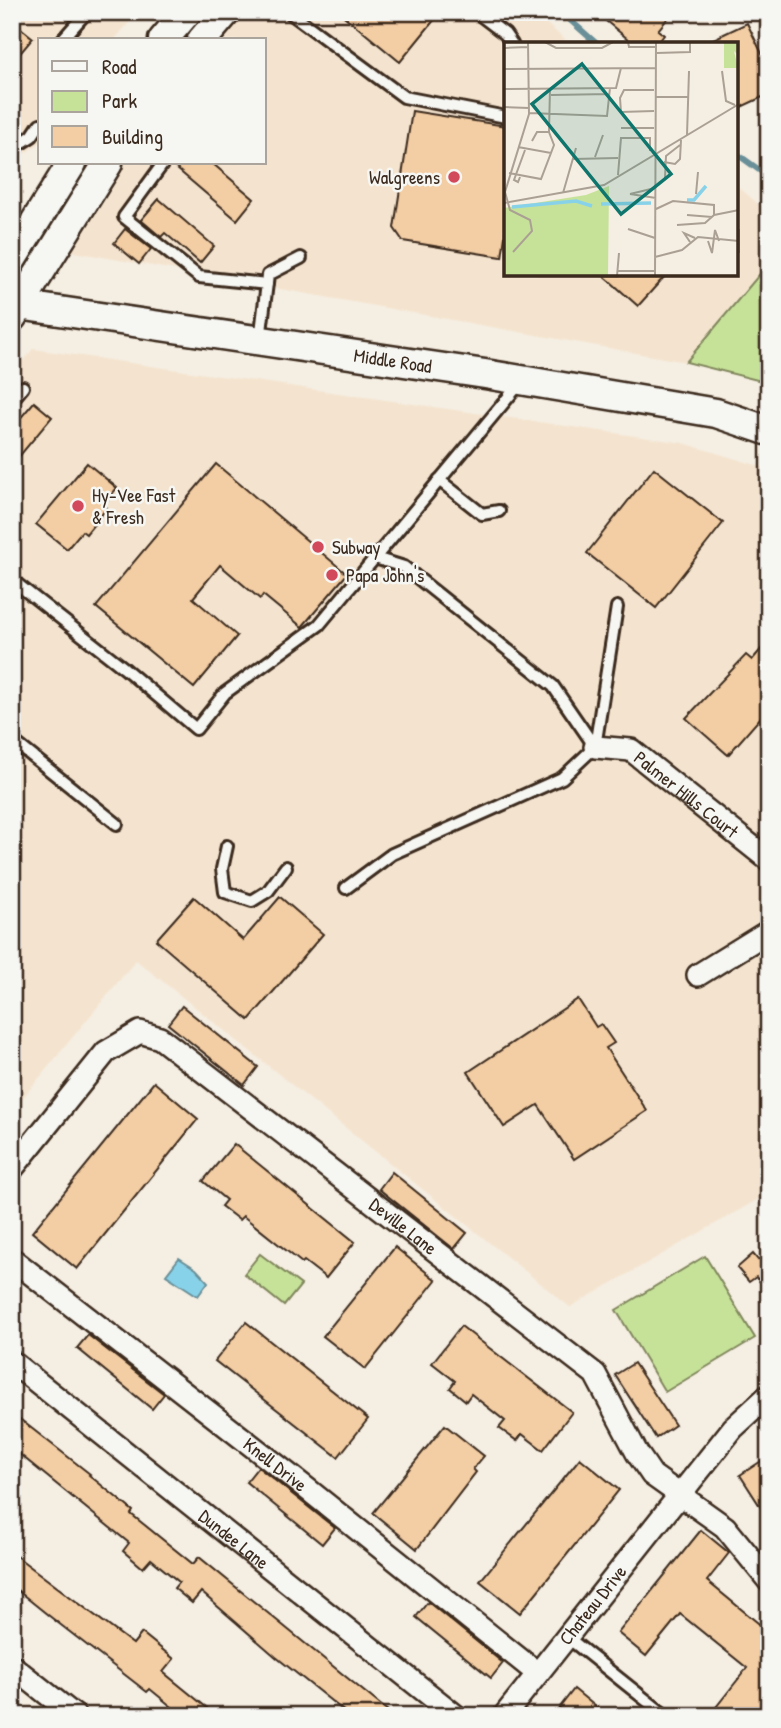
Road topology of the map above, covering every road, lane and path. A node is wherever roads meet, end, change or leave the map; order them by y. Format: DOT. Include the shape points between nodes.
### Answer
graph roads {
  1 [pos="187,12"];
  2 [pos="226,12"];
  3 [pos="289,12"];
  4 [pos="476,12"];
  5 [pos="85,14"];
  6 [pos="64,38"];
  7 [pos="165,38"];
  8 [pos="204,38"];
  9 [pos="511,42"];
  10 [pos="504,117"];
  11 [pos="38,127"];
  12 [pos="12,149"];
  13 [pos="71,164"];
  14 [pos="107,164"];
  15 [pos="162,164"];
  16 [pos="301,258"];
  17 [pos="12,259"];
  18 [pos="267,284"];
  19 [pos="15,309"];
  20 [pos="260,342"];
  21 [pos="522,381"];
  22 [pos="23,387"];
  23 [pos="12,400"];
  24 [pos="769,431"];
  25 [pos="439,480"];
  26 [pos="499,511"];
  27 [pos="375,558"];
  28 [pos="12,580"];
  29 [pos="617,607"];
  30 [pos="12,740"];
  31 [pos="595,747"];
  32 [pos="117,824"];
  33 [pos="227,846"];
  34 [pos="769,860"];
  35 [pos="286,867"];
  36 [pos="346,888"];
  37 [pos="769,931"];
  38 [pos="698,975"];
  39 [pos="12,1169"];
  40 [pos="12,1259"];
  41 [pos="12,1362"];
  42 [pos="769,1395"];
  43 [pos="678,1494"];
  44 [pos="769,1581"];
  45 [pos="567,1637"];
  46 [pos="12,1666"];
  47 [pos="537,1674"];
  48 [pos="75,1716"];
  49 [pos="456,1716"];
  50 [pos="504,1716"];
  51 [pos="666,1716"];
  1 -- 7 [label="main road"];
  2 -- 8 [label="main road"];
  3 -- 10 [label="lane" via="404,97"];
  4 -- 9 [label="lane"];
  5 -- 6 [label="lane"];
  11 -- 12 [label="lane"];
  13 -- 17 [label="main road"];
  14 -- 19 [label="main road"];
  15 -- 18 [label="lane" via="124,217 199,277"];
  16 -- 18 [label="lane" via="268,275"];
  18 -- 20 [label="lane"];
  19 -- 20 [label="main road, Middle Road"];
  20 -- 21 [label="main road, Middle Road"];
  21 -- 24 [label="main road, Middle Road" via="716,413"];
  21 -- 25 [label="lane"];
  22 -- 23 [label="lane"];
  25 -- 26 [label="lane" via="482,514"];
  25 -- 27 [label="lane"];
  27 -- 28 [label="lane" via="319,625 225,693 196,729"];
  27 -- 31 [label="lane" via="404,567 553,686"];
  29 -- 31 [label="lane"];
  30 -- 32 [label="lane"];
  31 -- 34 [label="street, Palmer Hills Court" via="631,750"];
  31 -- 36 [label="lane" via="562,778 392,854"];
  33 -- 35 [label="lane" via="222,869 225,892 252,901 268,891"];
  37 -- 38 [label="street"];
  39 -- 43 [label="street, Deville Lane" via="106,1052 140,1032 160,1038 595,1374 652,1475"];
  40 -- 47 [label="street, Knell Drive"];
  41 -- 49 [label="street, Dundee Lane"];
  42 -- 43 [label="street, Chateau Drive" via="733,1428"];
  43 -- 44 [label="street, Deville Lane" via="725,1527"];
  43 -- 45 [label="street, Chateau Drive"];
  45 -- 47 [label="street, Chateau Drive"];
  45 -- 51 [label="lane"];
  46 -- 48 [label="street"];
  47 -- 50 [label="street, Chateau Drive"];
}
